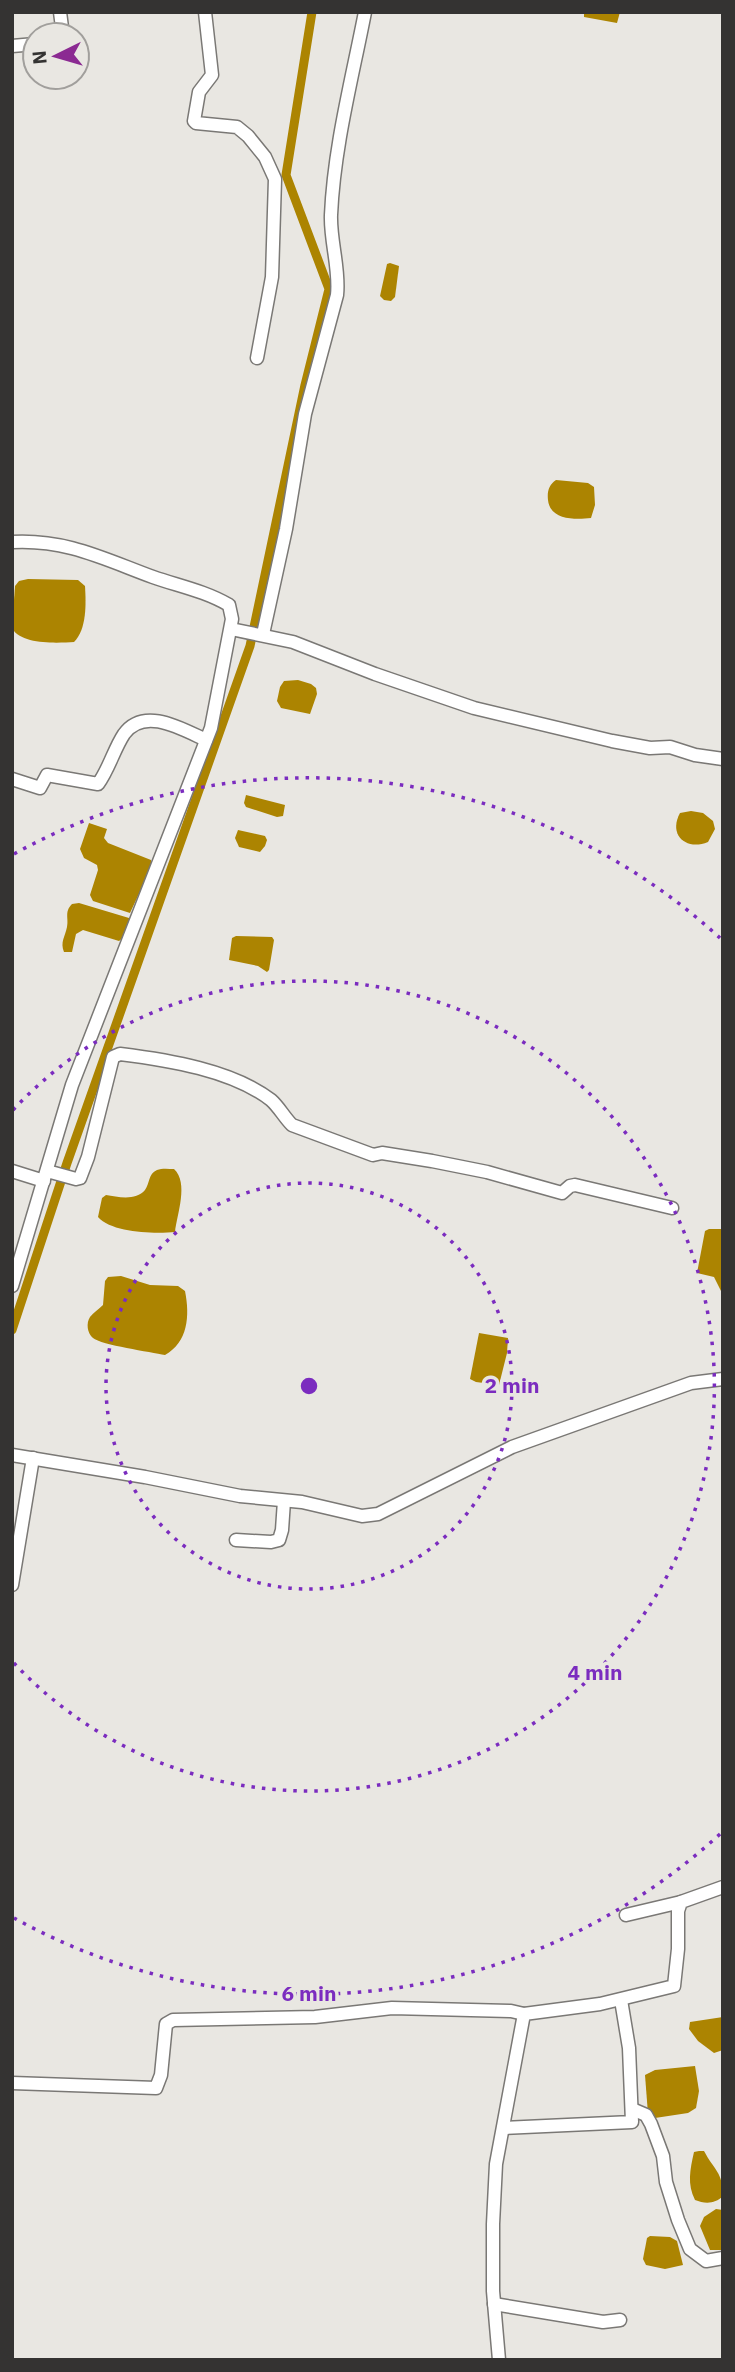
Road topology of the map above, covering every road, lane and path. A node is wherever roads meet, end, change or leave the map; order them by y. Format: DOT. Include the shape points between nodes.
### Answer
graph roads {
  1 [pos="205,12"];
  2 [pos="365,12"];
  3 [pos="257,358"];
  4 [pos="12,541"];
  5 [pos="236,630"];
  6 [pos="260,634"];
  7 [pos="206,740"];
  8 [pos="723,759"];
  9 [pos="12,779"];
  10 [pos="12,1171"];
  11 [pos="54,1176"];
  12 [pos="673,1208"];
  13 [pos="12,1286"];
  14 [pos="723,1379"];
  15 [pos="12,1455"];
  16 [pos="33,1458"];
  17 [pos="284,1501"];
  18 [pos="236,1541"];
  19 [pos="12,1585"];
  20 [pos="723,1887"];
  21 [pos="681,1902"];
  22 [pos="626,1915"];
  23 [pos="621,2000"];
  24 [pos="524,2014"];
  25 [pos="12,2083"];
  26 [pos="632,2109"];
  27 [pos="504,2128"];
  28 [pos="723,2258"];
  29 [pos="494,2304"];
  30 [pos="620,2320"];
  31 [pos="499,2360"];
  1 -- 3 [label="street" via="212,75 199,92 194,121 237,127 265,157 275,179 272,277"];
  2 -- 6 [label="street" via="331,213 337,295 305,414 286,529"];
  4 -- 5 [label="street" via="71,546 212,595 229,605"];
  5 -- 6 [label="street"];
  5 -- 7 [label="street"];
  6 -- 8 [label="street" via="474,708 612,741"];
  7 -- 9 [label="street" via="160,722 136,723 125,734 98,784 47,775 40,788"];
  7 -- 11 [label="street" via="72,1085"];
  10 -- 11 [label="street"];
  11 -- 12 [label="street" via="80,1178 113,1057 120,1054 239,1081 273,1102 292,1125 373,1155 432,1161 562,1193 575,1185"];
  11 -- 13 [label="street"];
  14 -- 17 [label="street" via="691,1383 513,1447 378,1514 362,1516"];
  15 -- 16 [label="street"];
  16 -- 17 [label="street"];
  16 -- 19 [label="street"];
  17 -- 18 [label="street" via="279,1540"];
  20 -- 21 [label="street"];
  21 -- 22 [label="street"];
  21 -- 23 [label="street" via="674,1986"];
  23 -- 24 [label="street"];
  23 -- 26 [label="street"];
  24 -- 25 [label="street" via="392,2008 315,2017 173,2020 166,2024 156,2088"];
  24 -- 27 [label="street"];
  26 -- 27 [label="street" via="632,2122"];
  26 -- 28 [label="street" via="646,2115 651,2124 690,2249 706,2261"];
  27 -- 29 [label="street" via="495,2176"];
  29 -- 30 [label="street" via="603,2322"];
  29 -- 31 [label="street"];
}
